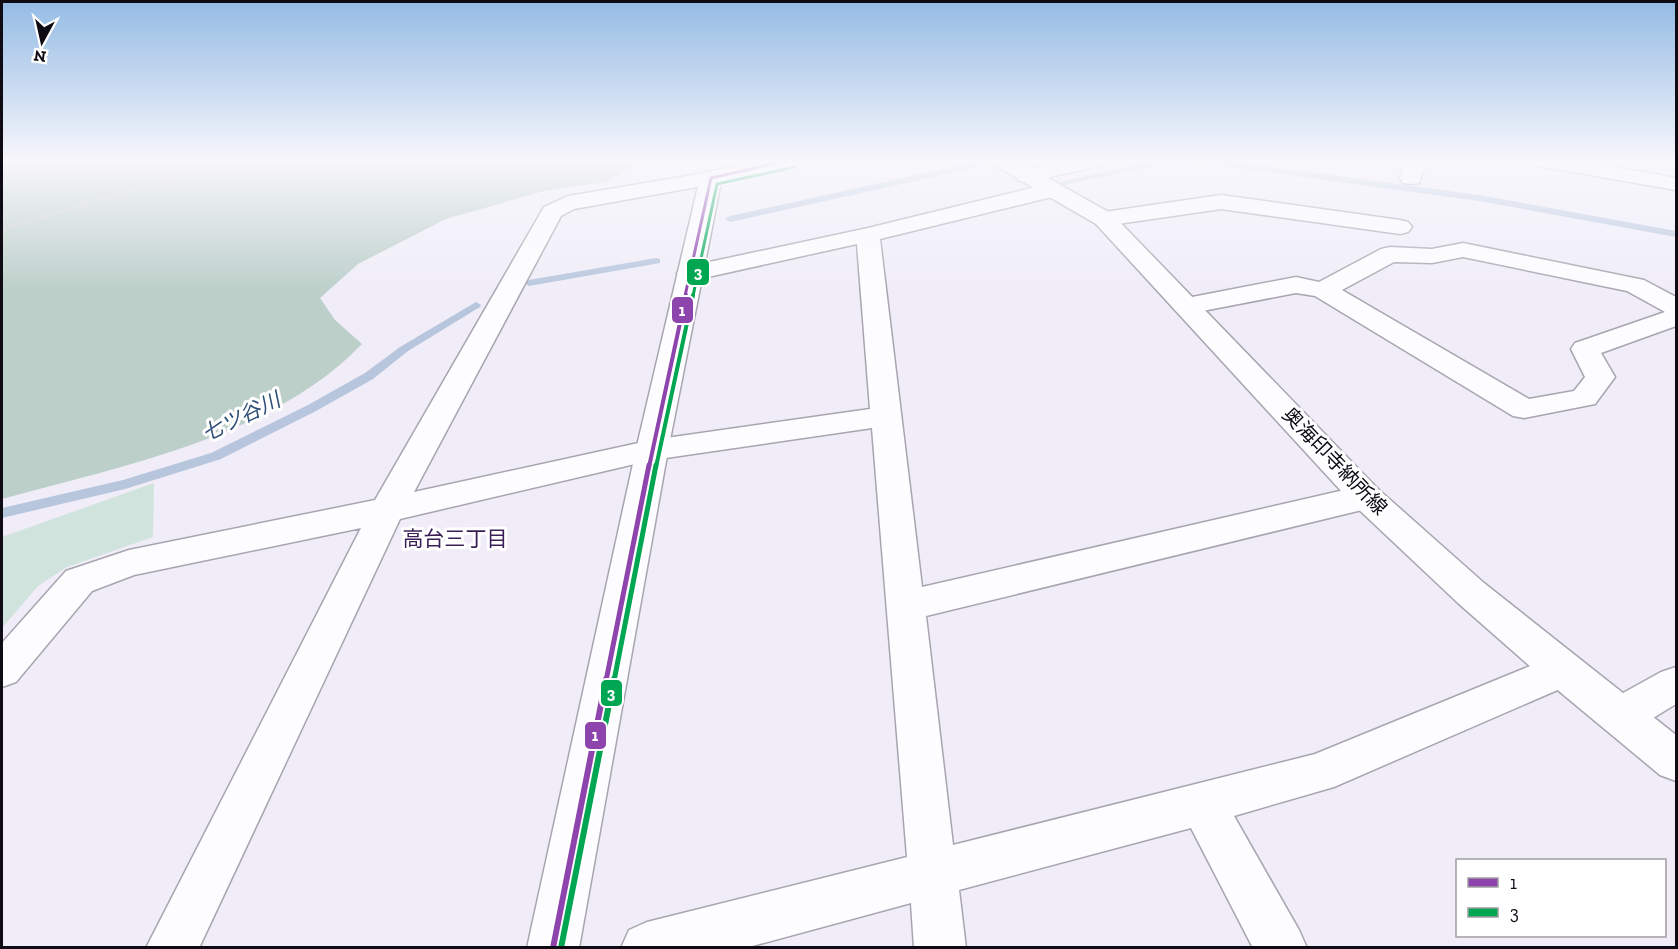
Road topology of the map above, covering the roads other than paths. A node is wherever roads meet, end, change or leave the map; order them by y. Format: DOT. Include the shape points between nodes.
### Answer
graph roads {
  1 [pos="564,204"];
  2 [pos="699,204"];
  3 [pos="949,204"];
  4 [pos="1078,204"];
  5 [pos="1205,204"];
  6 [pos="1237,204"];
  7 [pos="1104,219"];
  8 [pos="1400,227"];
  9 [pos="868,235"];
  10 [pos="690,273"];
  11 [pos="1323,290"];
  12 [pos="1187,306"];
  13 [pos="1677,307"];
  14 [pos="1677,317"];
  15 [pos="886,416"];
  16 [pos="652,450"];
  17 [pos="1366,496"];
  18 [pos="387,510"];
  19 [pos="906,606"];
  20 [pos="2,670"];
  21 [pos="1562,670"];
  22 [pos="1677,684"];
  23 [pos="1620,716"];
  24 [pos="1677,761"];
  25 [pos="1202,803"];
  26 [pos="933,873"];
  27 [pos="172,948"];
  28 [pos="553,948"];
  29 [pos="647,948"];
  30 [pos="940,948"];
  31 [pos="1281,948"];
  1 -- 18 [label="street" via="552,212"];
  2 -- 10 [label="street"];
  3 -- 9 [label="street"];
  4 -- 7 [label="street, 奥海印寺納所線"];
  5 -- 7 [label="street"];
  6 -- 8 [label="street"];
  7 -- 12 [label="street, 奥海印寺納所線"];
  9 -- 10 [label="street"];
  9 -- 15 [label="street"];
  10 -- 16 [label="street"];
  11 -- 12 [label="street" via="1296,285"];
  11 -- 13 [label="street" via="1390,254 1432,256 1463,250 1635,285"];
  11 -- 14 [label="street" via="1524,409 1584,398 1600,377 1585,349"];
  12 -- 17 [label="street, 奥海印寺納所線"];
  15 -- 16 [label="street"];
  15 -- 19 [label="street"];
  16 -- 18 [label="street"];
  16 -- 28 [label="street"];
  17 -- 19 [label="street"];
  17 -- 21 [label="street, 奥海印寺納所線"];
  18 -- 20 [label="street" via="129,563 79,581"];
  18 -- 27 [label="street"];
  19 -- 26 [label="street"];
  21 -- 23 [label="street, 奥海印寺納所線"];
  21 -- 25 [label="street" via="1318,773"];
  22 -- 23 [label="street"];
  23 -- 24 [label="street, 奥海印寺納所線"];
  25 -- 26 [label="street"];
  25 -- 31 [label="street"];
  26 -- 29 [label="street"];
  26 -- 30 [label="street"];
}
